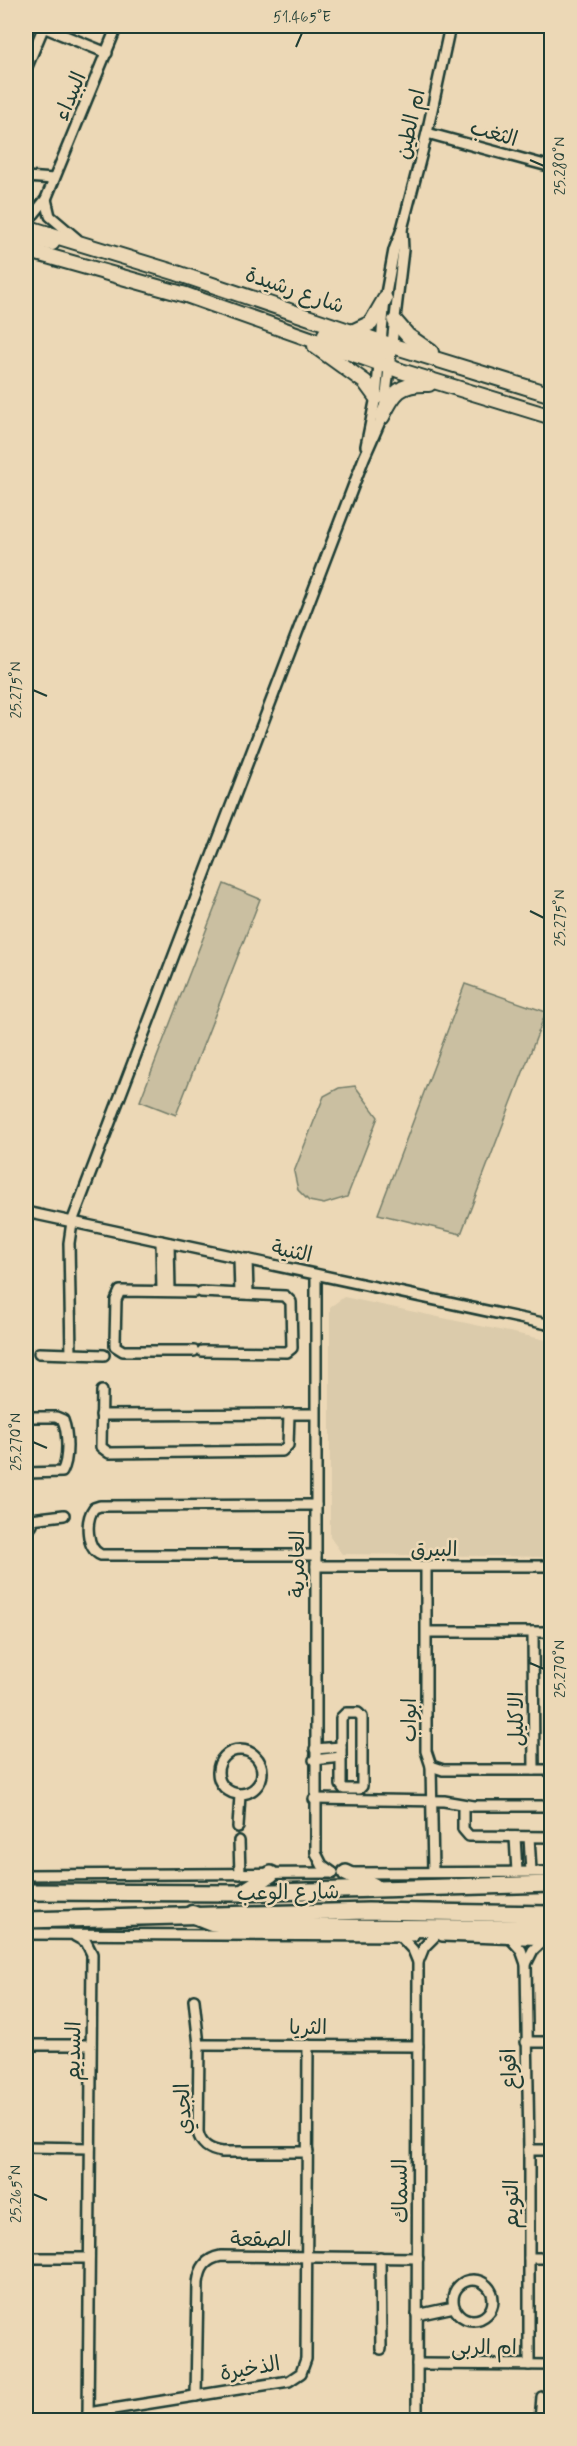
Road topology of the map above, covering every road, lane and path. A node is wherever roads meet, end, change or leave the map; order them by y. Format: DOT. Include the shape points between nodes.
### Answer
graph roads {
  1 [pos="44,26"];
  2 [pos="117,26"];
  3 [pos="450,26"];
  4 [pos="107,53"];
  5 [pos="26,69"];
  6 [pos="427,133"];
  7 [pos="552,168"];
  8 [pos="26,177"];
  9 [pos="54,179"];
  10 [pos="46,199"];
  11 [pos="26,219"];
  12 [pos="26,227"];
  13 [pos="402,229"];
  14 [pos="26,238"];
  15 [pos="85,244"];
  16 [pos="26,250"];
  17 [pos="124,257"];
  18 [pos="385,299"];
  19 [pos="219,306"];
  20 [pos="395,321"];
  21 [pos="352,332"];
  22 [pos="299,334"];
  23 [pos="386,355"];
  24 [pos="442,384"];
  25 [pos="511,384"];
  26 [pos="552,395"];
  27 [pos="376,397"];
  28 [pos="552,403"];
  29 [pos="382,417"];
  30 [pos="552,417"];
  31 [pos="363,458"];
  32 [pos="26,1212"];
  33 [pos="72,1222"];
  34 [pos="166,1242"];
  35 [pos="243,1259"];
  36 [pos="316,1275"];
  37 [pos="166,1291"];
  38 [pos="244,1294"];
  39 [pos="552,1324"];
  40 [pos="39,1353"];
  41 [pos="71,1354"];
  42 [pos="104,1354"];
  43 [pos="102,1391"];
  44 [pos="289,1414"];
  45 [pos="315,1414"];
  46 [pos="101,1415"];
  47 [pos="26,1417"];
  48 [pos="26,1473"];
  49 [pos="316,1505"];
  50 [pos="64,1515"];
  51 [pos="28,1517"];
  52 [pos="26,1533"];
  53 [pos="316,1555"];
  54 [pos="316,1566"];
  55 [pos="552,1566"];
  56 [pos="426,1567"];
  57 [pos="427,1632"];
  58 [pos="533,1632"];
  59 [pos="552,1632"];
  60 [pos="315,1749"];
  61 [pos="341,1752"];
  62 [pos="314,1760"];
  63 [pos="431,1766"];
  64 [pos="534,1770"];
  65 [pos="552,1770"];
  66 [pos="240,1795"];
  67 [pos="314,1799"];
  68 [pos="432,1801"];
  69 [pos="463,1805"];
  70 [pos="552,1806"];
  71 [pos="238,1827"];
  72 [pos="515,1837"];
  73 [pos="529,1837"];
  74 [pos="552,1837"];
  75 [pos="239,1841"];
  76 [pos="316,1853"];
  77 [pos="433,1872"];
  78 [pos="517,1872"];
  79 [pos="531,1872"];
  80 [pos="552,1872"];
  81 [pos="339,1873"];
  82 [pos="240,1874"];
  83 [pos="271,1874"];
  84 [pos="299,1874"];
  85 [pos="26,1875"];
  86 [pos="552,1884"];
  87 [pos="383,1889"];
  88 [pos="26,1892"];
  89 [pos="240,1893"];
  90 [pos="552,1904"];
  91 [pos="368,1911"];
  92 [pos="192,1914"];
  93 [pos="552,1914"];
  94 [pos="26,1920"];
  95 [pos="26,1924"];
  96 [pos="75,1927"];
  97 [pos="26,1934"];
  98 [pos="111,1935"];
  99 [pos="400,1936"];
  100 [pos="435,1936"];
  101 [pos="549,1936"];
  102 [pos="511,1939"];
  103 [pos="92,1954"];
  104 [pos="418,1962"];
  105 [pos="526,1964"];
  106 [pos="194,2000"];
  107 [pos="526,2042"];
  108 [pos="552,2042"];
  109 [pos="26,2045"];
  110 [pos="91,2045"];
  111 [pos="199,2045"];
  112 [pos="308,2045"];
  113 [pos="418,2046"];
  114 [pos="26,2147"];
  115 [pos="90,2148"];
  116 [pos="529,2150"];
  117 [pos="552,2150"];
  118 [pos="308,2152"];
  119 [pos="308,2257"];
  120 [pos="380,2257"];
  121 [pos="26,2258"];
  122 [pos="89,2258"];
  123 [pos="418,2258"];
  124 [pos="529,2258"];
  125 [pos="552,2258"];
  126 [pos="454,2307"];
  127 [pos="417,2314"];
  128 [pos="381,2349"];
  129 [pos="417,2364"];
  130 [pos="529,2365"];
  131 [pos="552,2365"];
  132 [pos="552,2395"];
  133 [pos="196,2396"];
  134 [pos="88,2417"];
  135 [pos="417,2421"];
  136 [pos="540,2421"];
  1 -- 4 [label="street"];
  1 -- 5 [label="street"];
  2 -- 4 [label="street, البيداء"];
  3 -- 6 [label="street, ام الطين"];
  4 -- 9 [label="street, البيداء"];
  6 -- 7 [label="street, الثغب"];
  6 -- 13 [label="street, ام الطين"];
  8 -- 9 [label="street"];
  9 -- 10 [label="street, البيداء"];
  10 -- 11 [label="street, البيداء"];
  10 -- 15 [label="street" via="47,212 56,224"];
  12 -- 15 [label="street, شارع رشيدة"];
  13 -- 18 [label="street, ام الطين"];
  13 -- 20 [label="street, ام الطين"];
  14 -- 17 [label="street" via="109,259"];
  15 -- 17 [label="street, شارع رشيدة"];
  16 -- 19 [label="street, شارع رشيدة"];
  17 -- 21 [label="street, شارع رشيدة"];
  18 -- 21 [label="street" via="371,323"];
  18 -- 23 [label="street, ام الطين"];
  19 -- 22 [label="street, شارع رشيدة"];
  19 -- 23 [label="street" via="242,305"];
  20 -- 23 [label="street, ام الطين"];
  20 -- 25 [label="street" via="423,349"];
  21 -- 23 [label="street, شارع رشيدة"];
  22 -- 23 [label="street, شارع رشيدة"];
  22 -- 27 [label="street" via="350,370"];
  23 -- 24 [label="street, شارع رشيدة"];
  23 -- 25 [label="street, شارع رشيدة"];
  23 -- 27 [label="street"];
  23 -- 28 [label="street" via="407,357"];
  23 -- 29 [label="street"];
  24 -- 29 [label="street" via="405,386 390,400"];
  24 -- 30 [label="street, شارع رشيدة"];
  25 -- 26 [label="street, شارع رشيدة"];
  27 -- 31 [label="street"];
  29 -- 31 [label="street"];
  31 -- 33 [label="street"];
  32 -- 33 [label="street, الثنية"];
  33 -- 34 [label="street, الثنية"];
  33 -- 41 [label="street"];
  34 -- 35 [label="street, الثنية"];
  34 -- 37 [label="street"];
  35 -- 36 [label="street, الثنية"];
  35 -- 38 [label="street"];
  36 -- 39 [label="street, الثنية"];
  36 -- 45 [label="street, العامرية"];
  37 -- 38 [label="street"];
  37 -- 38 [label="street" via="126,1290 117,1294 115,1346 123,1351 290,1350 289,1298"];
  40 -- 41 [label="street"];
  41 -- 42 [label="street"];
  43 -- 46 [label="street"];
  44 -- 45 [label="street"];
  44 -- 46 [label="street"];
  44 -- 46 [label="street" via="288,1444 282,1451 109,1453 101,1447"];
  45 -- 49 [label="street, العامرية"];
  47 -- 48 [label="street" via="63,1420 66,1456 62,1472"];
  49 -- 53 [label="street, العامرية"];
  49 -- 53 [label="street" via="100,1506 90,1514 90,1546 101,1555"];
  50 -- 51 [label="street"];
  51 -- 52 [label="street" via="32,1528"];
  53 -- 54 [label="street, العامرية"];
  54 -- 56 [label="street, البيرق"];
  54 -- 60 [label="street, العامرية"];
  55 -- 56 [label="street, البيرق"];
  56 -- 57 [label="street, ابواب"];
  57 -- 58 [label="street"];
  57 -- 63 [label="street, ابواب" via="426,1751"];
  58 -- 59 [label="street"];
  58 -- 64 [label="street, الاكليل"];
  60 -- 61 [label="street"];
  60 -- 62 [label="street, العامرية"];
  61 -- 61 [label="street" via="341,1786 360,1789 359,1713 341,1716"];
  61 -- 62 [label="street"];
  62 -- 67 [label="street, العامرية"];
  63 -- 64 [label="street" via="443,1770"];
  63 -- 68 [label="street, ابواب"];
  64 -- 65 [label="street"];
  66 -- 66 [label="street" via="259,1785 261,1764 254,1755 234,1751 224,1756 218,1776 222,1786"];
  66 -- 71 [label="street"];
  67 -- 68 [label="street"];
  67 -- 76 [label="street, العامرية"];
  68 -- 69 [label="street"];
  68 -- 77 [label="street, ابواب"];
  69 -- 70 [label="street"];
  69 -- 72 [label="street" via="466,1835"];
  72 -- 73 [label="street"];
  72 -- 78 [label="street"];
  73 -- 74 [label="street"];
  73 -- 79 [label="street"];
  75 -- 82 [label="street"];
  76 -- 81 [label="street" via="322,1865"];
  76 -- 84 [label="street" via="310,1866"];
  77 -- 78 [label="street, شارع الوعب"];
  77 -- 81 [label="street, شارع الوعب"];
  78 -- 79 [label="street, شارع الوعب"];
  79 -- 80 [label="street, شارع الوعب"];
  81 -- 84 [label="street, شارع الوعب"];
  81 -- 87 [label="main road"];
  82 -- 83 [label="street, شارع الوعب"];
  82 -- 85 [label="street, شارع الوعب"];
  83 -- 84 [label="street, شارع الوعب"];
  83 -- 89 [label="main road"];
  86 -- 87 [label="main road, شارع الوعب"];
  87 -- 89 [label="main road, شارع الوعب"];
  88 -- 89 [label="main road, شارع الوعب"];
  90 -- 91 [label="main road" via="410,1905"];
  91 -- 92 [label="main road, شارع الوعب"];
  91 -- 93 [label="main road, شارع الوعب"];
  92 -- 96 [label="main road, شارع الوعب"];
  92 -- 101 [label="highway" via="244,1927"];
  94 -- 96 [label="main road, شارع الوعب"];
  95 -- 96 [label="main road"];
  96 -- 97 [label="street, شارع الوعب"];
  96 -- 98 [label="street, شارع الوعب"];
  96 -- 103 [label="street"];
  98 -- 99 [label="street, شارع الوعب"];
  98 -- 103 [label="street" via="98,1942"];
  99 -- 100 [label="street, شارع الوعب"];
  99 -- 104 [label="street" via="410,1945"];
  100 -- 102 [label="street, شارع الوعب"];
  100 -- 104 [label="street" via="424,1947"];
  101 -- 102 [label="street, شارع الوعب"];
  101 -- 105 [label="street" via="533,1950"];
  102 -- 105 [label="street"];
  103 -- 110 [label="street, السديم"];
  104 -- 113 [label="street, السماك"];
  105 -- 107 [label="street, اقواع"];
  106 -- 111 [label="street, الجدي"];
  107 -- 108 [label="street"];
  107 -- 116 [label="street, اقواع"];
  109 -- 110 [label="street"];
  110 -- 115 [label="street, السديم"];
  111 -- 112 [label="street, الثريا"];
  111 -- 118 [label="street, الجدي" via="198,2132 202,2143 222,2152"];
  112 -- 113 [label="street, الثريا"];
  112 -- 118 [label="street"];
  113 -- 123 [label="street, السماك"];
  114 -- 115 [label="street"];
  115 -- 122 [label="street, السديم"];
  116 -- 117 [label="street"];
  116 -- 124 [label="street, التويم"];
  118 -- 119 [label="street"];
  119 -- 120 [label="street, الصقعة"];
  119 -- 133 [label="street, الذخيرة" via="306,2359 301,2373 289,2381"];
  119 -- 133 [label="street, الصقعة" via="221,2256 207,2261 198,2283"];
  120 -- 123 [label="street, الصقعة"];
  120 -- 128 [label="street"];
  121 -- 122 [label="street"];
  122 -- 134 [label="street"];
  123 -- 127 [label="street, السماك"];
  124 -- 125 [label="street, التويم"];
  124 -- 130 [label="street, التويم"];
  126 -- 126 [label="street" via="465,2318 480,2319 491,2308 491,2293 481,2282 465,2282 454,2292"];
  126 -- 127 [label="street"];
  127 -- 129 [label="street, السماك"];
  129 -- 130 [label="street, ام الربى"];
  129 -- 135 [label="street, السماك"];
  130 -- 131 [label="street, ام الربى"];
  132 -- 136 [label="street" via="539,2402"];
  133 -- 134 [label="street, الذخيرة"];
}
